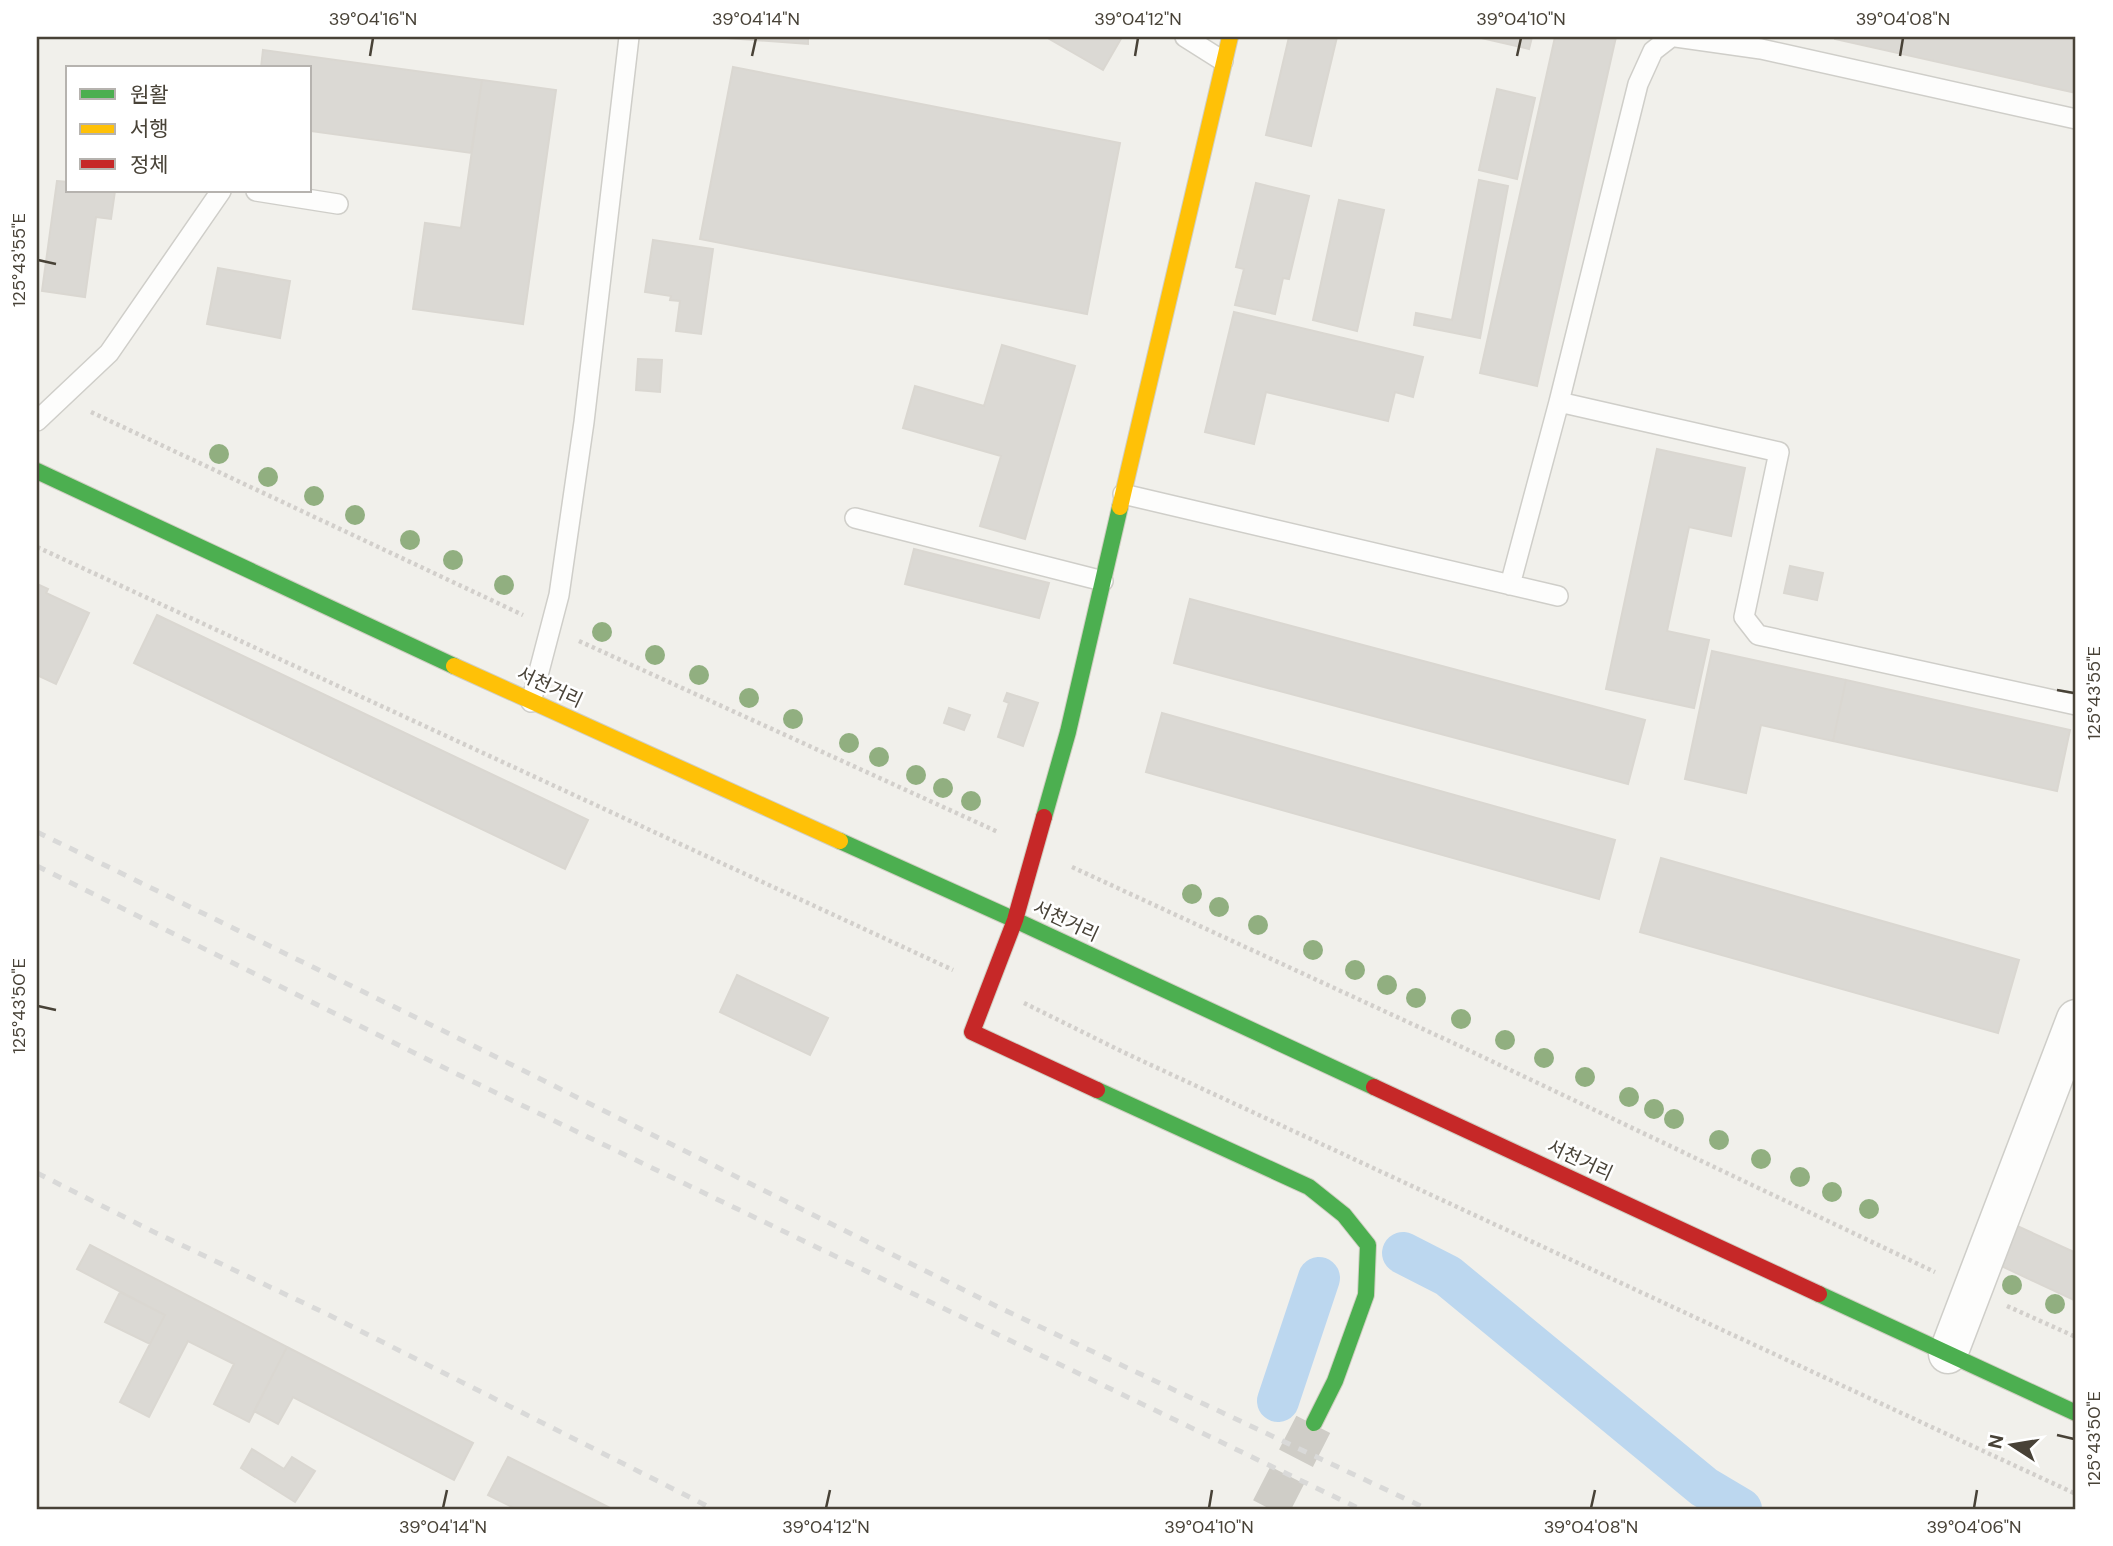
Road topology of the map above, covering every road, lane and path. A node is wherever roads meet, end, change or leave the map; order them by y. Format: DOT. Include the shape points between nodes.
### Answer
graph roads {
  1 [pos="629,37"];
  2 [pos="1185,37"];
  3 [pos="1230,37"];
  4 [pos="1673,37"];
  5 [pos="1223,61"];
  6 [pos="2076,119"];
  7 [pos="220,192"];
  8 [pos="262,192"];
  9 [pos="338,204"];
  10 [pos="1559,402"];
  11 [pos="37,421"];
  12 [pos="37,471"];
  13 [pos="1123,494"];
  14 [pos="855,518"];
  15 [pos="37,547"];
  16 [pos="1103,581"];
  17 [pos="1510,585"];
  18 [pos="1558,596"];
  19 [pos="531,702"];
  20 [pos="2076,705"];
  21 [pos="1015,920"];
  22 [pos="990,987"];
  23 [pos="2076,1019"];
  24 [pos="1948,1354"];
  25 [pos="2076,1413"];
  26 [pos="1314,1423"];
  27 [pos="2076,1494"];
  1 -- 19 [label="lane" via="559,595"];
  2 -- 5 [label="lane"];
  3 -- 5 [label="main road"];
  4 -- 6 [label="lane" via="1761,49"];
  4 -- 10 [label="lane" via="1653,51 1638,84"];
  5 -- 13 [label="main road"];
  7 -- 11 [label="lane" via="109,353"];
  8 -- 9 [label="lane"];
  10 -- 17 [label="lane"];
  10 -- 20 [label="lane" via="1779,453 1744,617 1758,635"];
  12 -- 19 [label="main road, 서천거리"];
  13 -- 16 [label="main road"];
  13 -- 17 [label="lane"];
  14 -- 16 [label="lane"];
  15 -- 22 [label="path"];
  16 -- 21 [label="main road" via="1068,732"];
  17 -- 18 [label="lane"];
  19 -- 21 [label="main road, 서천거리"];
  21 -- 22 [label="main road"];
  21 -- 24 [label="main road, 서천거리"];
  22 -- 26 [label="main road" via="972,1032 1309,1186 1344,1215 1368,1245 1366,1295 1335,1381"];
  22 -- 27 [label="path"];
  23 -- 24 [label="street"];
  24 -- 25 [label="main road, 서천거리"];
}
